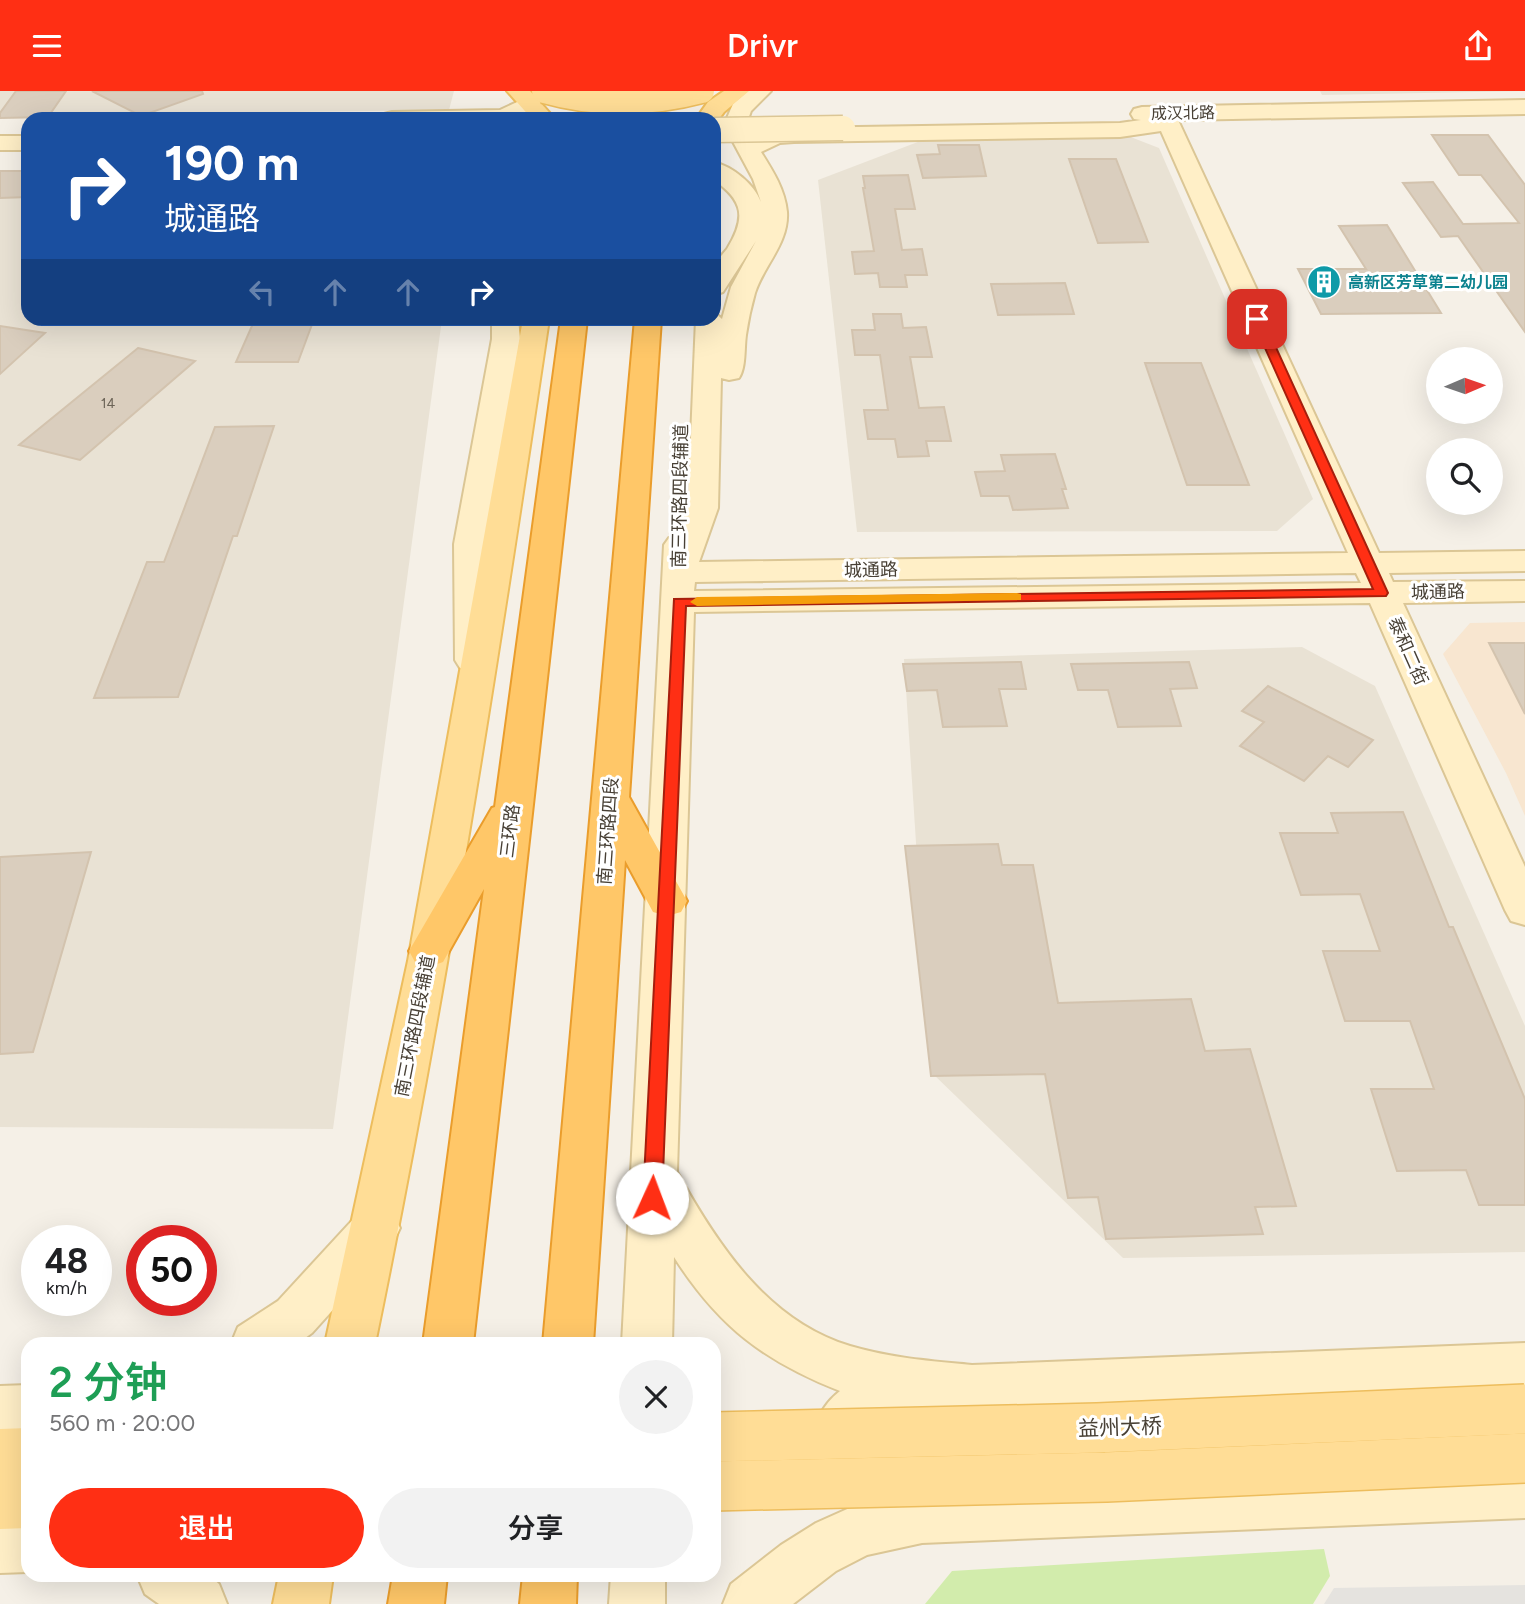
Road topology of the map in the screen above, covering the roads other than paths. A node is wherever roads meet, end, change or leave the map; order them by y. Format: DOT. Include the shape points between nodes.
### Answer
graph roads {
  1 [pos="603,91"];
  2 [pos="702,91"];
  3 [pos="1153,91"];
  4 [pos="656,92"];
  5 [pos="746,97"];
  6 [pos="534,105"];
  7 [pos="1525,107"];
  8 [pos="518,112"];
  9 [pos="600,112"];
  10 [pos="655,112"];
  11 [pos="712,112"];
  12 [pos="1525,117"];
  13 [pos="1166,118"];
  14 [pos="721,121"];
  15 [pos="842,124"];
  16 [pos="721,130"];
  17 [pos="21,132"];
  18 [pos="0,133"];
  19 [pos="0,143"];
  20 [pos="21,143"];
  21 [pos="748,150"];
  22 [pos="721,173"];
  23 [pos="721,277"];
  24 [pos="484,326"];
  25 [pos="505,326"];
  26 [pos="535,326"];
  27 [pos="573,326"];
  28 [pos="648,326"];
  29 [pos="662,326"];
  30 [pos="682,326"];
  31 [pos="710,326"];
  32 [pos="722,442"];
  33 [pos="636,487"];
  34 [pos="470,544"];
  35 [pos="1525,561"];
  36 [pos="1368,563"];
  37 [pos="679,587"];
  38 [pos="1525,591"];
  39 [pos="1381,593"];
  40 [pos="473,706"];
  41 [pos="610,796"];
  42 [pos="514,800"];
  43 [pos="667,901"];
  44 [pos="1525,910"];
  45 [pos="429,951"];
  46 [pos="653,1173"];
  47 [pos="377,1226"];
  48 [pos="266,1337"];
  49 [pos="352,1337"];
  50 [pos="449,1337"];
  51 [pos="569,1337"];
  52 [pos="647,1337"];
  53 [pos="1525,1367"];
  54 [pos="908,1385"];
  55 [pos="1525,1409"];
  56 [pos="21,1410"];
  57 [pos="0,1411"];
  58 [pos="721,1437"];
  59 [pos="21,1454"];
  60 [pos="0,1455"];
  61 [pos="1525,1458"];
  62 [pos="721,1486"];
  63 [pos="1525,1491"];
  64 [pos="21,1501"];
  65 [pos="0,1502"];
  66 [pos="896,1520"];
  67 [pos="21,1545"];
  68 [pos="0,1546"];
  69 [pos="174,1582"];
  70 [pos="305,1582"];
  71 [pos="419,1582"];
  72 [pos="550,1582"];
  73 [pos="638,1582"];
  74 [pos="198,1604"];
  75 [pos="301,1604"];
  76 [pos="416,1604"];
  77 [pos="548,1604"];
  78 [pos="636,1604"];
  79 [pos="751,1604"];
  1 -- 9 [label="highway"];
  2 -- 6 [label="main road, bridge" via="632,102 566,97"];
  3 -- 13 [label="street, 泰和二街"];
  4 -- 10 [label="highway"];
  5 -- 11 [label="main road"];
  5 -- 13 [label="street" via="775,115 1117,109"];
  5 -- 21 [label="street" via="735,125"];
  6 -- 8 [label="street"];
  7 -- 13 [label="street, 成汉北路"];
  12 -- 13 [label="street, 成汉北路"];
  13 -- 15 [label="street, 成汉北路"];
  13 -- 21 [label="street" via="1120,130 794,135 775,137"];
  13 -- 36 [label="street, 泰和二街"];
  14 -- 15 [label="street"];
  15 -- 16 [label="street, bridge"];
  17 -- 18 [label="street"];
  19 -- 20 [label="street"];
  21 -- 32 [label="street" via="772,196 774,220 769,245 745,284 735,323"];
  22 -- 23 [label="street" via="745,191 752,213 743,245"];
  24 -- 34 [label="street, 南三环路四段辅道" via="488,352 466,454"];
  25 -- 34 [label="street, 南三环路四段辅道"];
  26 -- 40 [label="main road, 南三环路四段辅道"];
  27 -- 42 [label="highway, 三环路"];
  28 -- 33 [label="highway, 南三环路四段"];
  29 -- 33 [label="highway"];
  30 -- 37 [label="street, 南三环路四段辅道"];
  31 -- 32 [label="street"];
  32 -- 37 [label="street"];
  33 -- 41 [label="highway, 南三环路四段"];
  34 -- 40 [label="street, 南三环路四段辅道"];
  35 -- 36 [label="street, 城通路"];
  36 -- 37 [label="street, 城通路"];
  36 -- 39 [label="street, 泰和二街"];
  37 -- 39 [label="street, 城通路"];
  37 -- 43 [label="street, 南三环路四段辅道"];
  38 -- 39 [label="street, 城通路"];
  39 -- 44 [label="street, 泰和二街"];
  40 -- 45 [label="main road, 南三环路四段辅道"];
  41 -- 43 [label="highway"];
  41 -- 51 [label="highway, 南三环路四段"];
  42 -- 45 [label="highway"];
  42 -- 50 [label="highway, 三环路"];
  43 -- 46 [label="street, 南三环路四段辅道"];
  45 -- 47 [label="main road, 南三环路四段辅道"];
  46 -- 52 [label="street, 南三环路四段辅道"];
  46 -- 54 [label="street" via="697,1251 758,1322 792,1347 826,1362"];
  47 -- 48 [label="street" via="295,1317"];
  47 -- 49 [label="main road, 南三环路四段辅道"];
  53 -- 54 [label="street" via="972,1390"];
  54 -- 66 [label="street" via="868,1401 843,1421 837,1452 840,1476 857,1505"];
  55 -- 58 [label="main road, 益州大桥, bridge" via="1097,1428"];
  56 -- 57 [label="street"];
  59 -- 60 [label="main road"];
  61 -- 62 [label="main road, bridge" via="1106,1477"];
  63 -- 66 [label="street" via="970,1512"];
  64 -- 65 [label="main road"];
  66 -- 79 [label="street" via="863,1529 813,1553"];
  67 -- 68 [label="street"];
  69 -- 74 [label="street"];
  70 -- 75 [label="main road"];
  71 -- 76 [label="highway"];
  72 -- 77 [label="highway"];
  73 -- 78 [label="street"];
}
